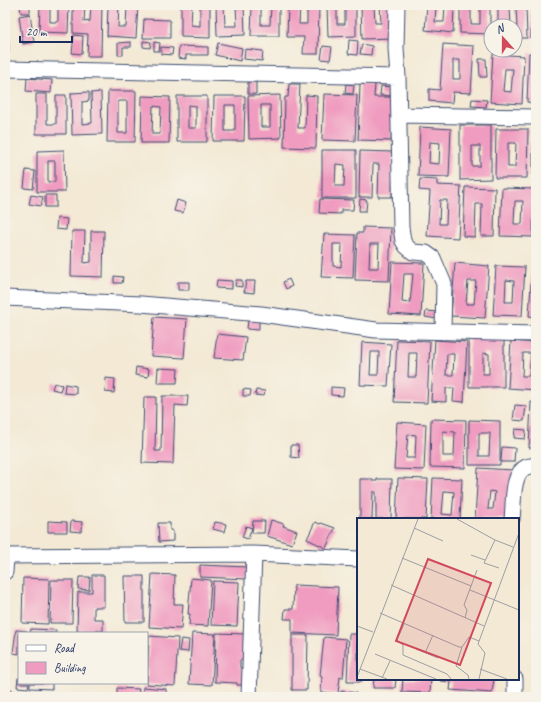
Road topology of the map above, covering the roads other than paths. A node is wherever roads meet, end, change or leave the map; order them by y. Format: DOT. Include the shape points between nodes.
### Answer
graph roads {
  1 [pos="397,5"];
  2 [pos="5,69"];
  3 [pos="398,77"];
  4 [pos="399,116"];
  5 [pos="536,117"];
  6 [pos="5,298"];
  7 [pos="443,332"];
  8 [pos="536,334"];
  9 [pos="536,466"];
  10 [pos="512,518"];
  11 [pos="254,554"];
  12 [pos="5,556"];
  13 [pos="357,559"];
  14 [pos="5,572"];
  15 [pos="514,680"];
  16 [pos="5,694"];
  17 [pos="6,697"];
  18 [pos="249,697"];
  19 [pos="515,697"];
  1 -- 3 [label="street"];
  2 -- 3 [label="street"];
  3 -- 4 [label="street"];
  4 -- 5 [label="street"];
  4 -- 7 [label="street" via="403,241 413,252 426,253 433,258 437,267 444,284"];
  6 -- 7 [label="street" via="141,304 261,314 376,330"];
  7 -- 8 [label="street"];
  9 -- 10 [label="street" via="526,468 519,474"];
  11 -- 12 [label="street"];
  11 -- 13 [label="street"];
  11 -- 18 [label="street"];
  12 -- 14 [label="street"];
  15 -- 19 [label="street"];
  16 -- 17 [label="street"];
}
